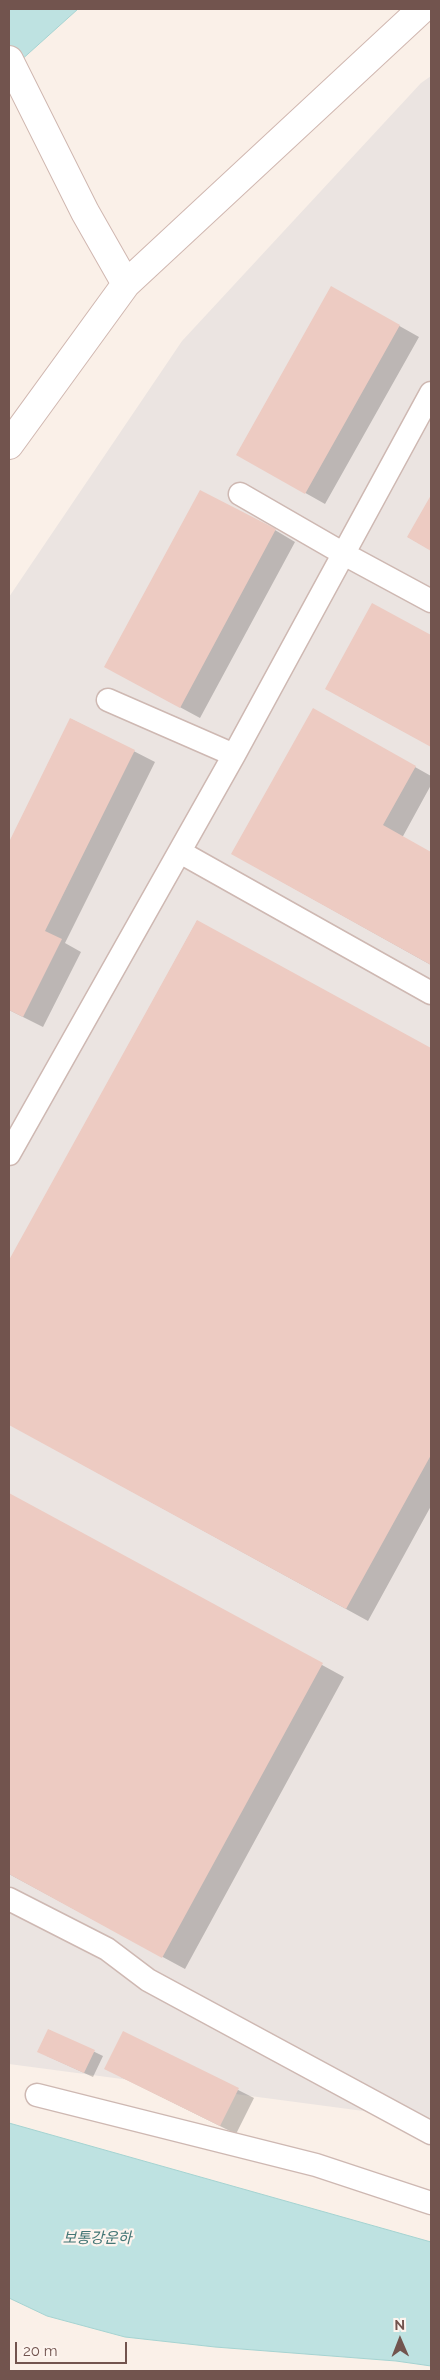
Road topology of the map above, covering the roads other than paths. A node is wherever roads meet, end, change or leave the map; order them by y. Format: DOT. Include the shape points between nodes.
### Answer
graph roads {
  1 [pos="422,9"];
  2 [pos="9,60"];
  3 [pos="126,284"];
  4 [pos="431,393"];
  5 [pos="9,445"];
  6 [pos="240,494"];
  7 [pos="344,554"];
  8 [pos="431,601"];
  9 [pos="108,700"];
  10 [pos="234,755"];
  11 [pos="180,852"];
  12 [pos="431,993"];
  13 [pos="11,1146"];
  14 [pos="9,1899"];
  15 [pos="37,2096"];
  16 [pos="431,2133"];
  17 [pos="431,2203"];
  1 -- 3 [label="main road"];
  2 -- 3 [label="main road" via="85,212"];
  3 -- 5 [label="main road"];
  4 -- 7 [label="lane"];
  6 -- 7 [label="lane"];
  7 -- 8 [label="lane"];
  7 -- 10 [label="lane"];
  9 -- 10 [label="lane"];
  10 -- 11 [label="lane"];
  11 -- 12 [label="lane"];
  11 -- 13 [label="lane"];
  14 -- 16 [label="lane" via="107,1949 148,1980"];
  15 -- 17 [label="lane" via="316,2165"];
}
